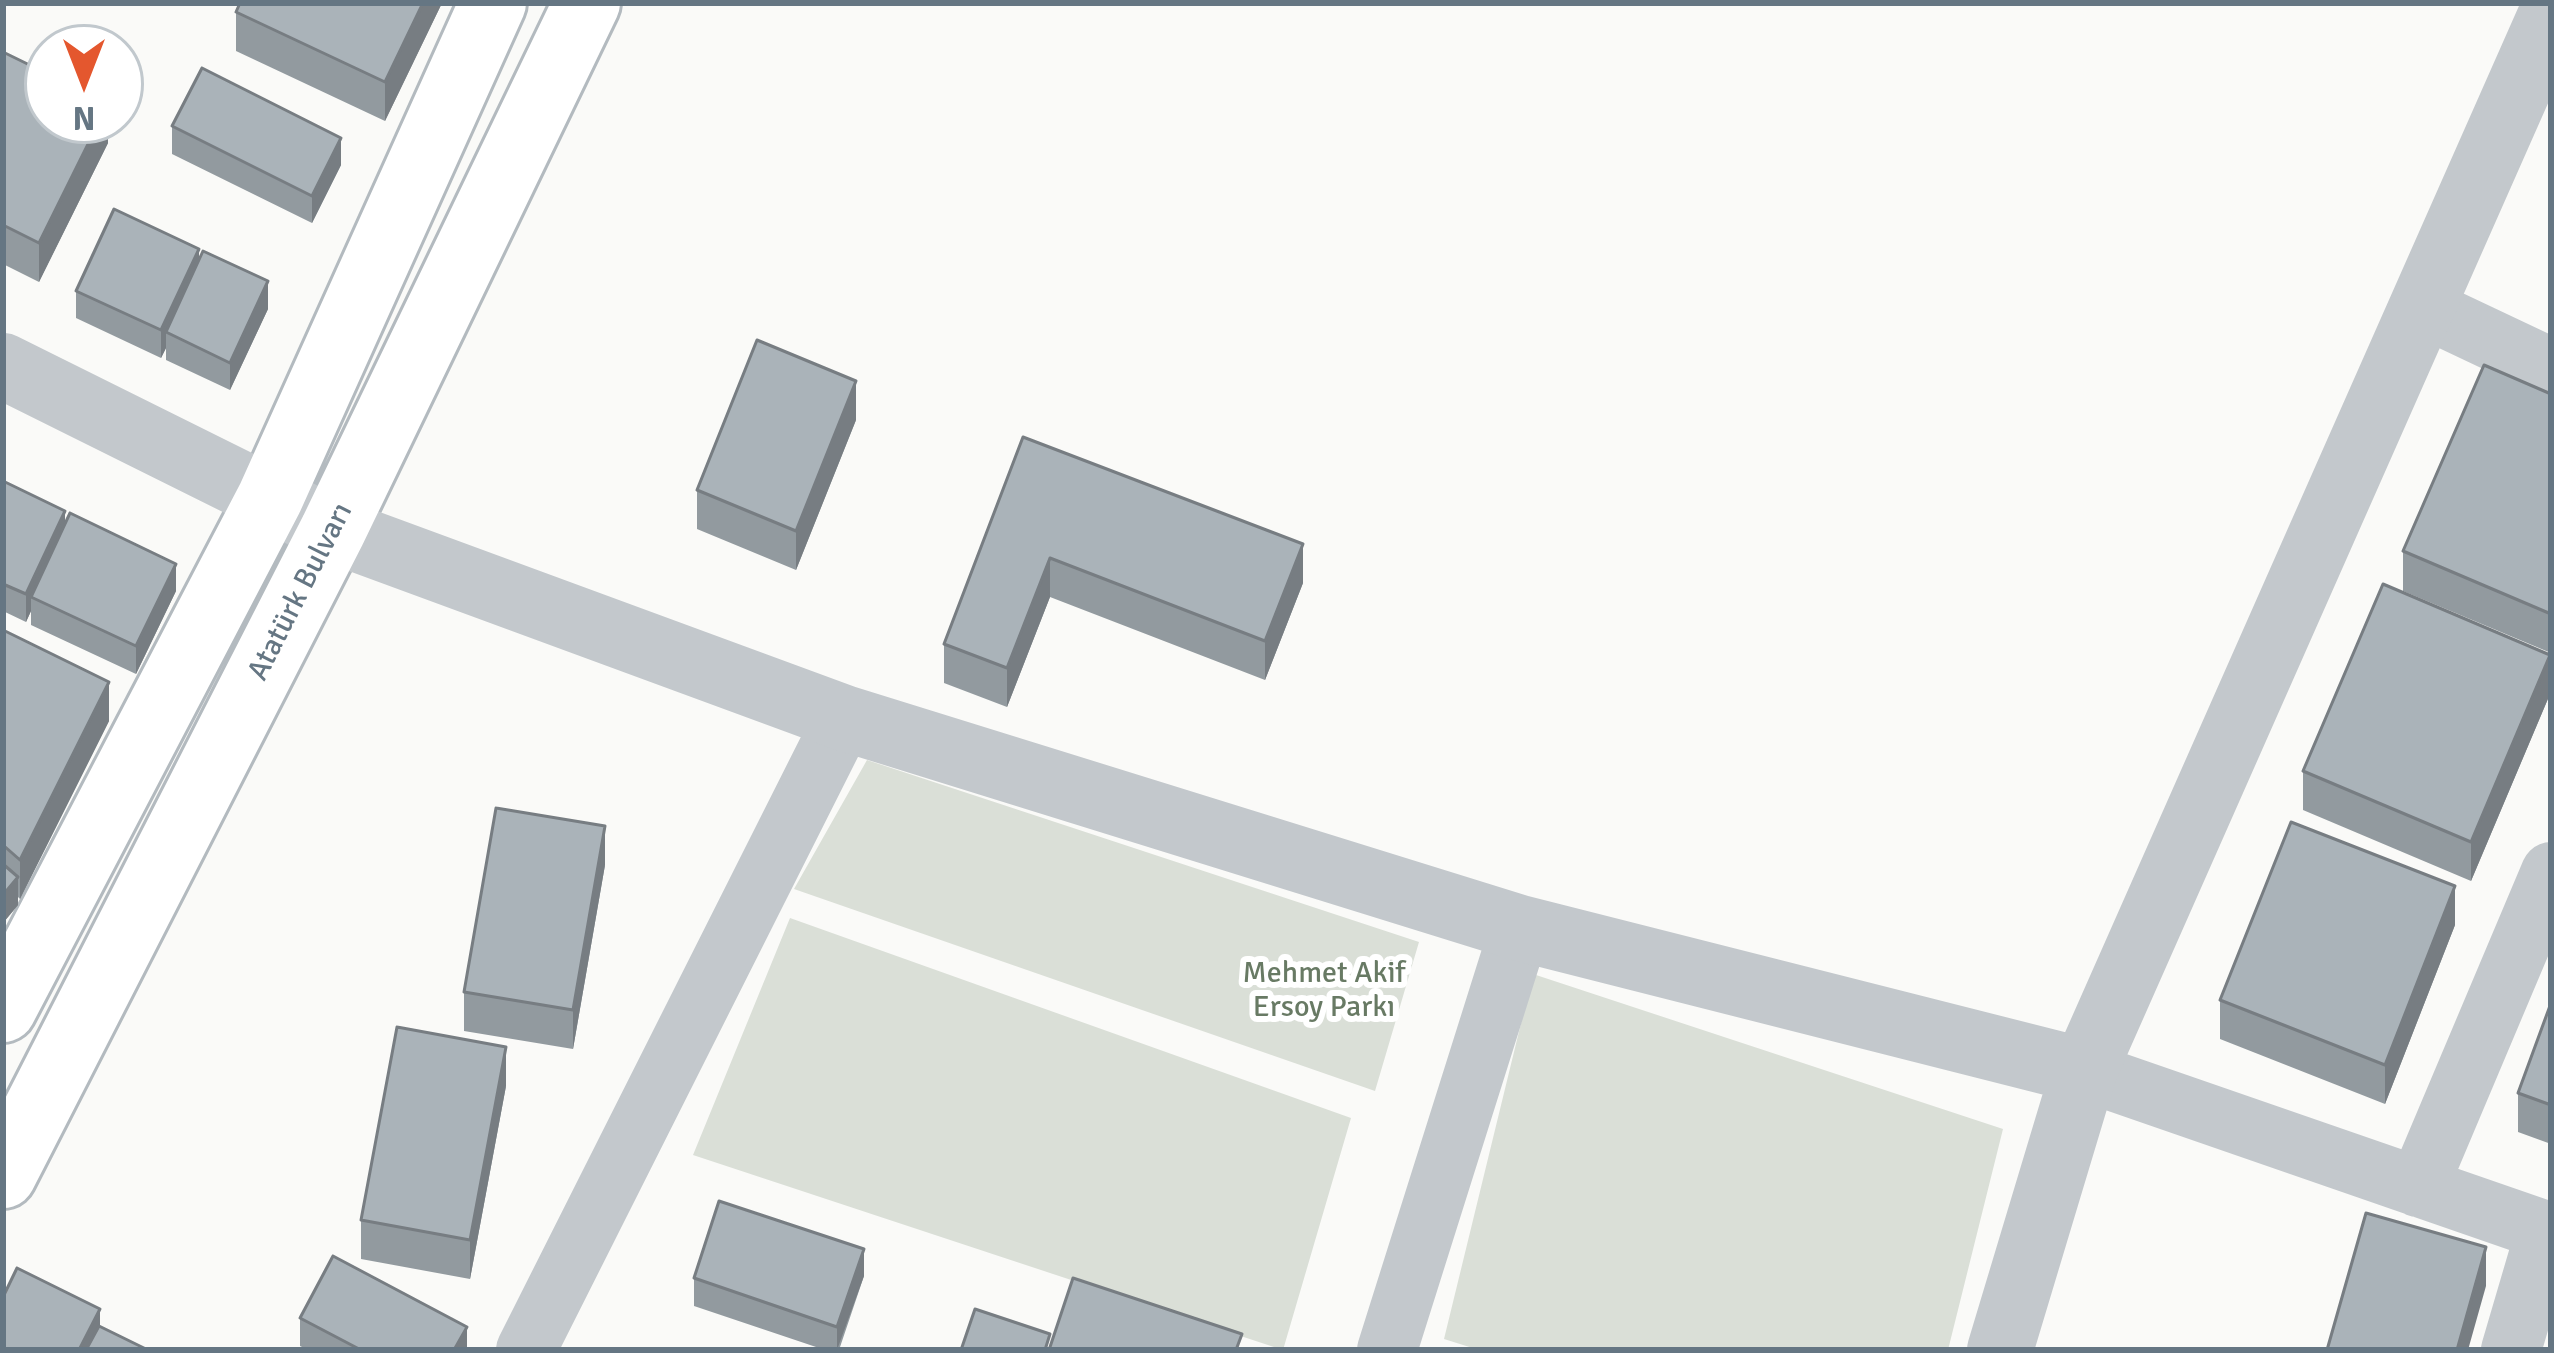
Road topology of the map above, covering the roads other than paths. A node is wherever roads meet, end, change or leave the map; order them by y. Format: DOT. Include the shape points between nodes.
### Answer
graph roads {
  1 [pos="493,3"];
  2 [pos="587,3"];
  3 [pos="2551,15"];
  4 [pos="2420,306"];
  5 [pos="3,366"];
  6 [pos="2551,368"];
  7 [pos="270,499"];
  8 [pos="333,530"];
  9 [pos="844,718"];
  10 [pos="2551,872"];
  11 [pos="1520,928"];
  12 [pos="3,1009"];
  13 [pos="2084,1071"];
  14 [pos="3,1175"];
  15 [pos="2418,1187"];
  16 [pos="2548,1232"];
  17 [pos="526,1350"];
  18 [pos="1387,1350"];
  19 [pos="2000,1350"];
  20 [pos="2511,1350"];
  1 -- 7 [label="main road"];
  2 -- 8 [label="main road, Atatürk Bulvarı"];
  3 -- 4 [label="street"];
  4 -- 6 [label="street"];
  4 -- 13 [label="street"];
  5 -- 7 [label="street"];
  7 -- 8 [label="street"];
  7 -- 12 [label="main road"];
  8 -- 9 [label="street"];
  8 -- 14 [label="main road, Atatürk Bulvarı"];
  9 -- 11 [label="street"];
  9 -- 17 [label="street"];
  10 -- 15 [label="street"];
  11 -- 13 [label="street"];
  11 -- 18 [label="street"];
  13 -- 15 [label="street"];
  13 -- 19 [label="street"];
  15 -- 16 [label="street"];
  16 -- 20 [label="street"];
}
